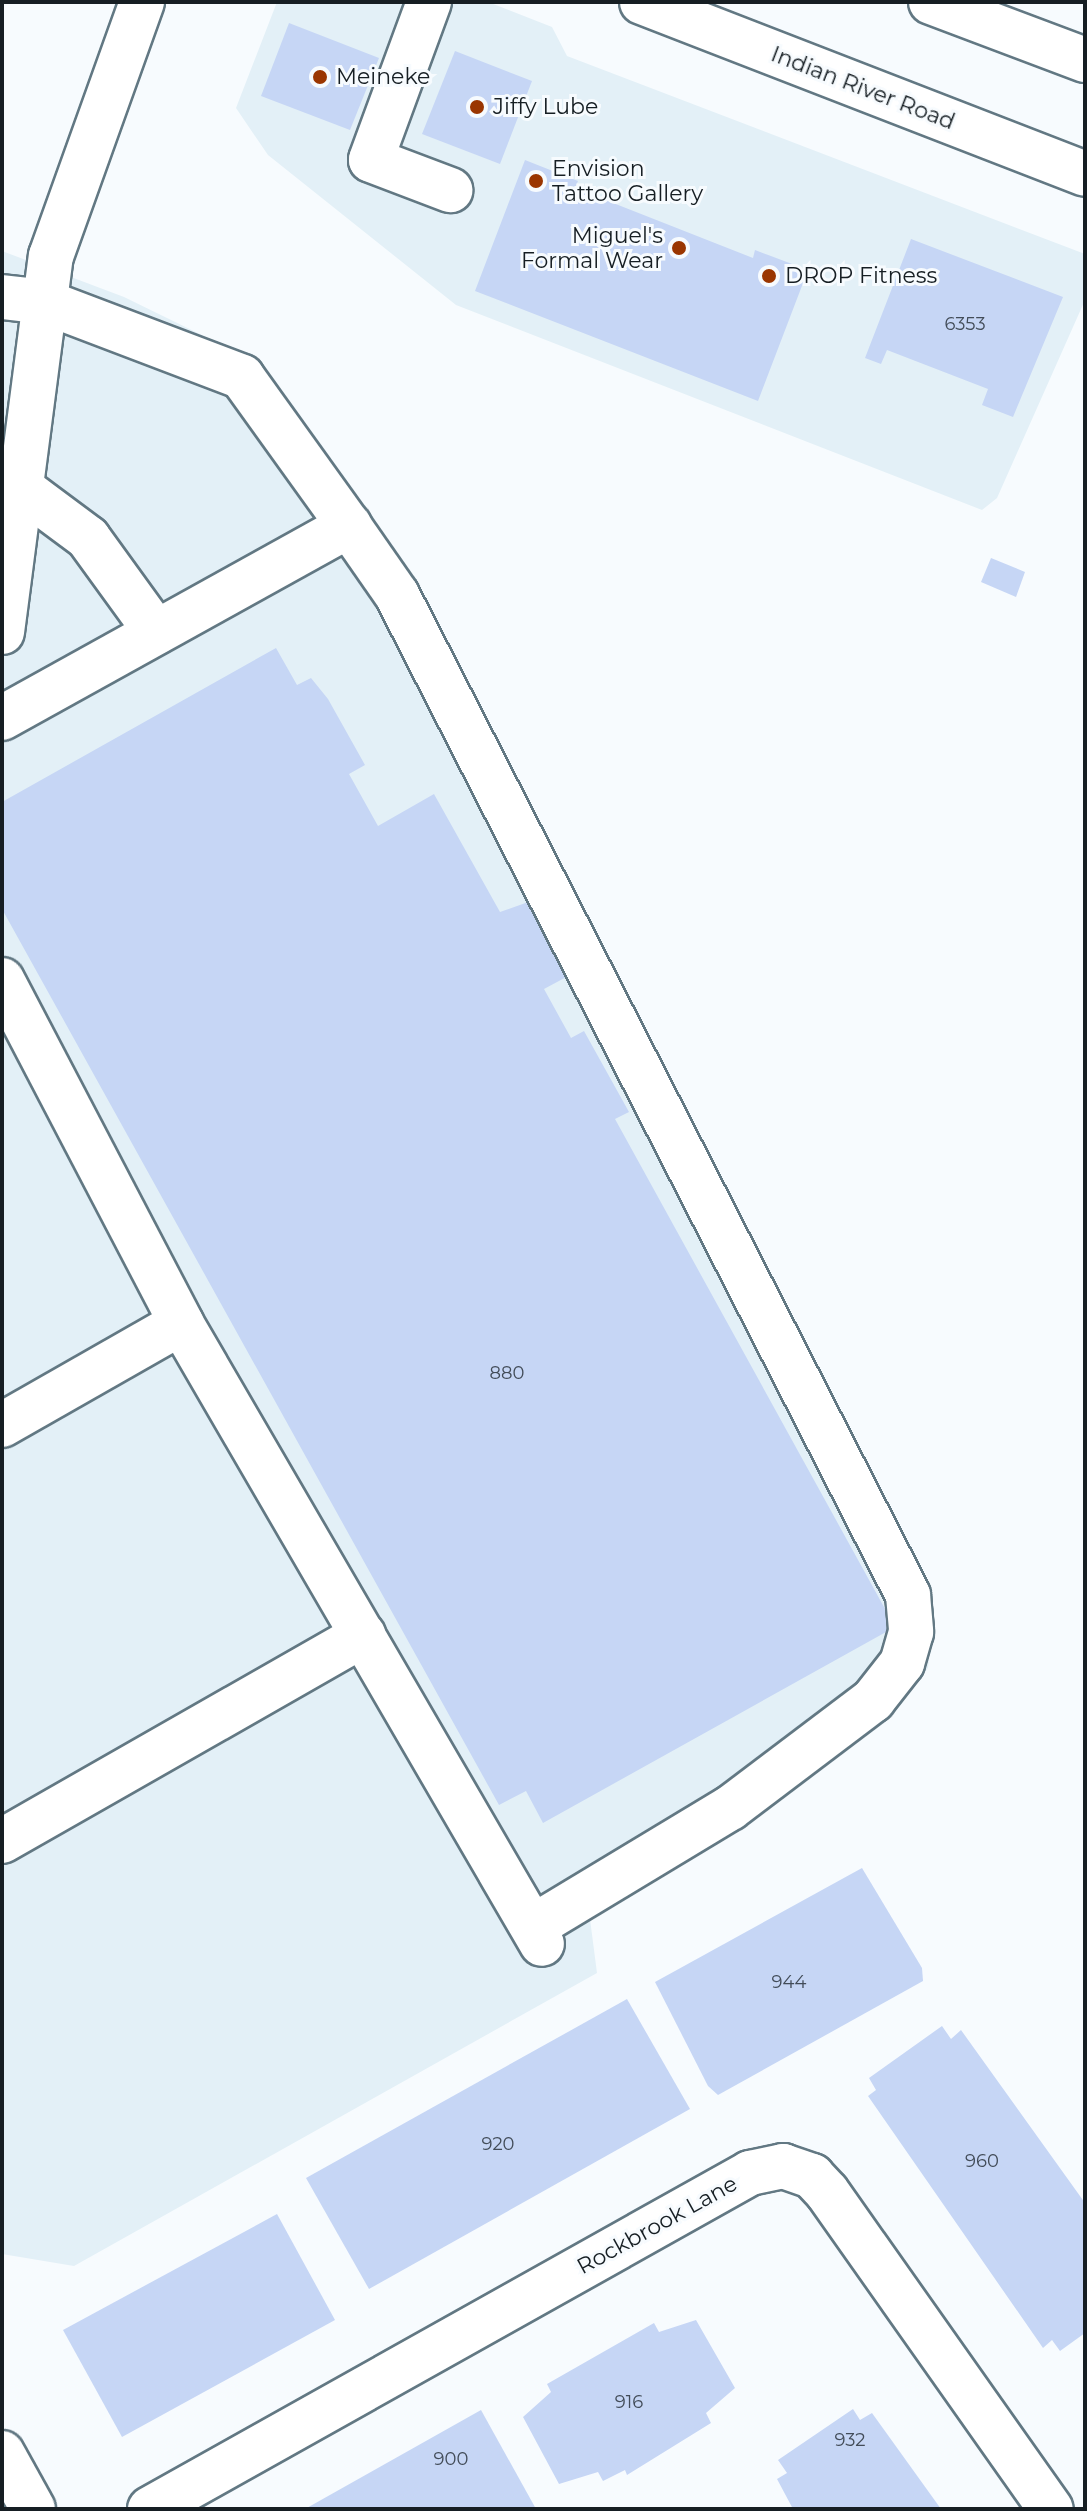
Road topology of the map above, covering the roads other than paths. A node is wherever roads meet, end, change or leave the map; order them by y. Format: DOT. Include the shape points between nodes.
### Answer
graph roads {
  1 [pos="142,2"];
  2 [pos="429,2"];
  3 [pos="642,2"];
  4 [pos="931,2"];
  5 [pos="987,12"];
  6 [pos="1085,60"];
  7 [pos="1085,174"];
  8 [pos="450,190"];
  9 [pos="2,297"];
  10 [pos="45,302"];
  11 [pos="21,488"];
  12 [pos="349,526"];
  13 [pos="2,632"];
  14 [pos="156,632"];
  15 [pos="2,718"];
  16 [pos="2,980"];
  17 [pos="181,1323"];
  18 [pos="2,1425"];
  19 [pos="363,1635"];
  20 [pos="2,1841"];
  21 [pos="2,2453"];
  22 [pos="33,2509"];
  23 [pos="151,2509"];
  24 [pos="1051,2509"];
  1 -- 10 [label="street" via="51,256"];
  2 -- 8 [label="street" via="371,160"];
  3 -- 7 [label="street, Indian River Road"];
  4 -- 5 [label="street"];
  5 -- 6 [label="street"];
  9 -- 10 [label="street"];
  10 -- 11 [label="street"];
  10 -- 12 [label="street" via="242,377"];
  11 -- 13 [label="street"];
  11 -- 14 [label="street" via="88,538"];
  12 -- 14 [label="street"];
  12 -- 19 [label="street" via="397,595 908,1595 911,1632 902,1663 873,1700 730,1808 537,1936"];
  14 -- 15 [label="street"];
  16 -- 17 [label="street"];
  17 -- 18 [label="street"];
  17 -- 19 [label="street"];
  19 -- 20 [label="street"];
  21 -- 22 [label="street"];
  23 -- 24 [label="street, Rockbrook Lane" via="750,2173 783,2166 812,2176 827,2192"];
}
